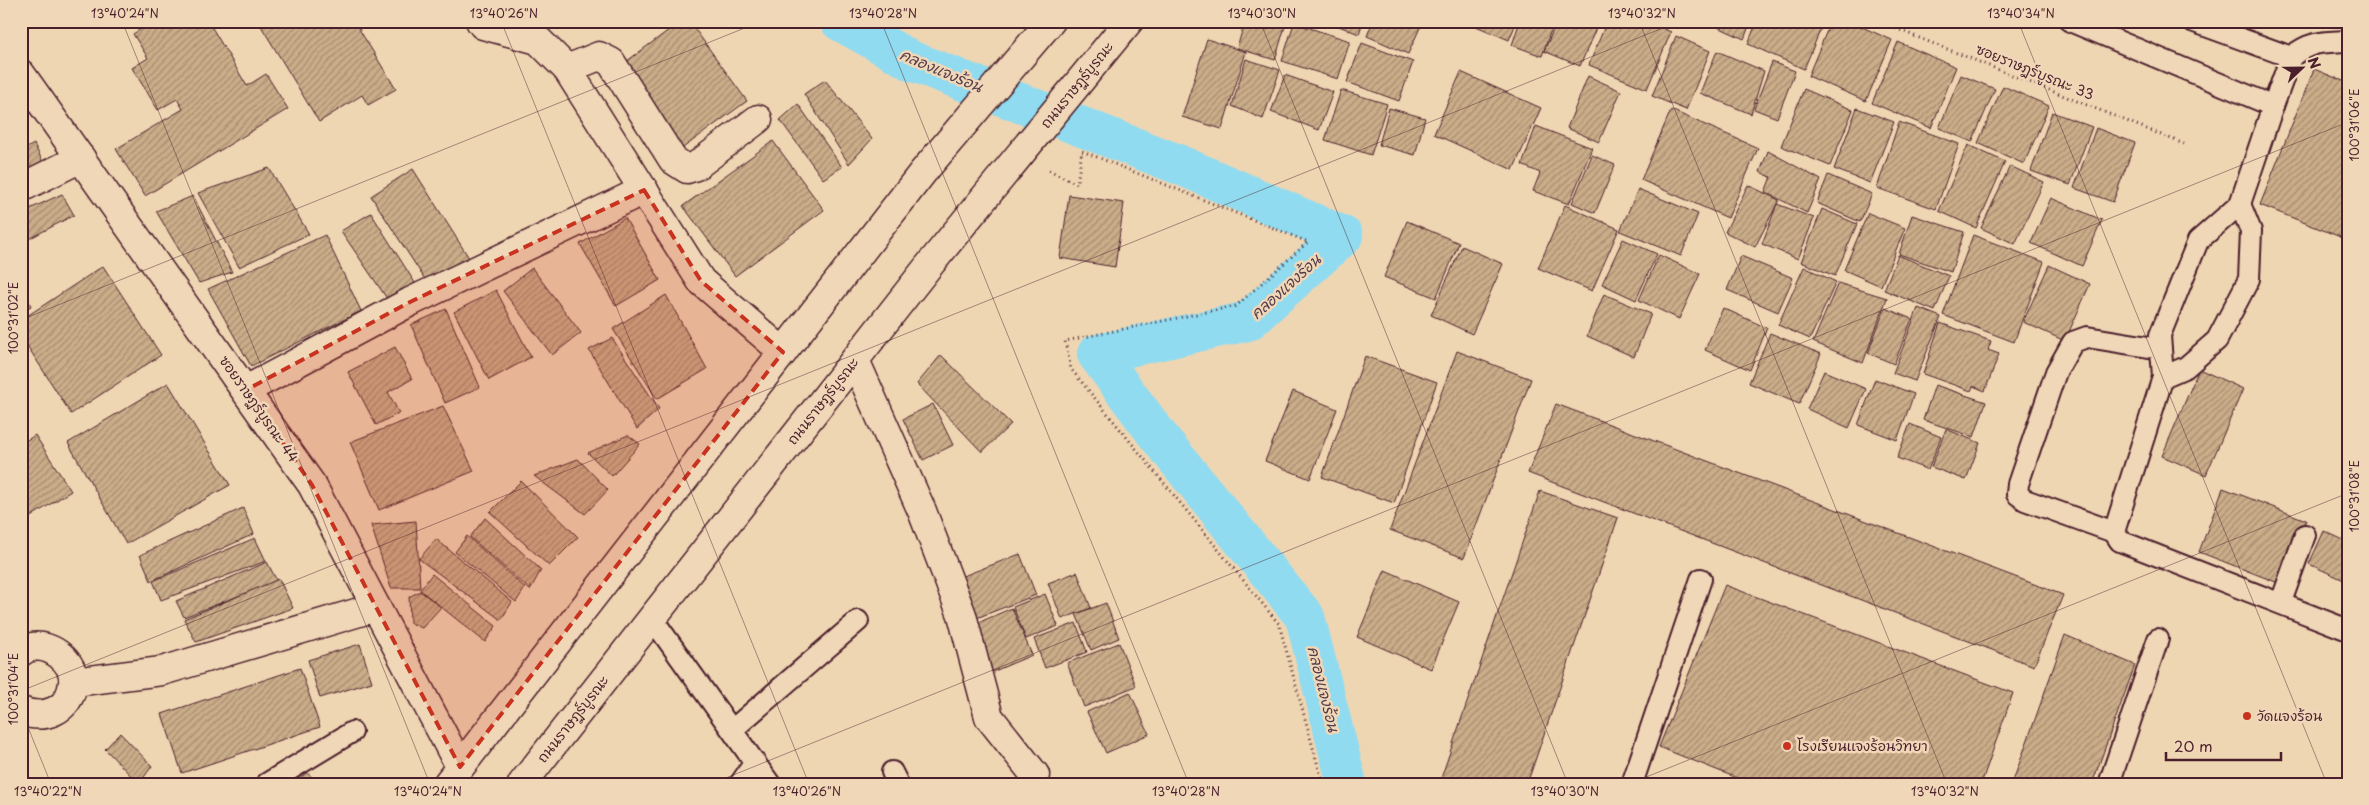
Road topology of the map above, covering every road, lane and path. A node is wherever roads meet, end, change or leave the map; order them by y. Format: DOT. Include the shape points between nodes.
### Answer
graph roads {
  1 [pos="480,21"];
  2 [pos="1051,21"];
  3 [pos="1129,21"];
  4 [pos="1877,21"];
  5 [pos="2070,21"];
  6 [pos="2192,21"];
  7 [pos="2348,41"];
  8 [pos="2291,57"];
  9 [pos="567,69"];
  10 [pos="21,74"];
  11 [pos="2273,106"];
  12 [pos="758,119"];
  13 [pos="2184,144"];
  14 [pos="1019,156"];
  15 [pos="81,158"];
  16 [pos="21,188"];
  17 [pos="644,190"];
  18 [pos="2240,204"];
  19 [pos="2161,349"];
  20 [pos="783,352"];
  21 [pos="855,360"];
  22 [pos="2163,377"];
  23 [pos="246,390"];
  24 [pos="2114,532"];
  25 [pos="2305,535"];
  26 [pos="1701,579"];
  27 [pos="2280,602"];
  28 [pos="376,607"];
  29 [pos="652,618"];
  30 [pos="858,621"];
  31 [pos="2348,630"];
  32 [pos="2158,639"];
  33 [pos="21,652"];
  34 [pos="74,682"];
  35 [pos="21,711"];
  36 [pos="732,730"];
  37 [pos="352,732"];
  38 [pos="755,762"];
  39 [pos="1035,774"];
  40 [pos="453,775"];
  41 [pos="266,784"];
  42 [pos="522,784"];
  43 [pos="740,784"];
  44 [pos="770,784"];
  45 [pos="1323,784"];
  46 [pos="1632,784"];
  47 [pos="2109,784"];
  1 -- 9 [label="street" via="483,26 538,40"];
  2 -- 20 [label="street" via="923,172"];
  3 -- 14 [label="street, ถนนราษฎร์บูรณะ"];
  4 -- 13 [label="path, ซอยราษฎร์บูรณะ 33"];
  5 -- 11 [label="lane"];
  6 -- 8 [label="lane"];
  7 -- 8 [label="lane" via="2318,42"];
  8 -- 11 [label="lane"];
  9 -- 12 [label="street" via="600,56 611,62 673,160 687,169 696,166"];
  9 -- 17 [label="street"];
  10 -- 15 [label="street, ซอยราษฎร์บูรณะ 44"];
  11 -- 18 [label="lane"];
  14 -- 21 [label="street, ถนนราษฎร์บูรณะ"];
  14 -- 45 [label="path" via="1077,184 1082,151 1308,242 1236,306 1065,341 1071,369 1279,624"];
  15 -- 16 [label="street"];
  15 -- 23 [label="street, ซอยราษฎร์บูรณะ 44"];
  17 -- 20 [label="street" via="701,281"];
  17 -- 23 [label="street" via="410,302"];
  18 -- 19 [label="lane" via="2198,241 2160,335"];
  18 -- 22 [label="lane" via="2251,230 2249,279 2217,340 2186,367"];
  19 -- 22 [label="lane"];
  19 -- 24 [label="lane" via="2087,337 2073,342 2056,372 2018,484 2018,494 2025,500"];
  20 -- 40 [label="street"];
  21 -- 29 [label="street, ถนนราษฎร์บูรณะ"];
  21 -- 39 [label="street" via="922,511 962,615 988,717"];
  22 -- 24 [label="lane"];
  23 -- 28 [label="street, ซอยราษฎร์บูรณะ 44" via="312,485"];
  24 -- 27 [label="lane" via="2120,541"];
  25 -- 27 [label="lane"];
  26 -- 46 [label="lane"];
  27 -- 31 [label="lane"];
  28 -- 34 [label="street" via="162,671"];
  28 -- 40 [label="street, ซอยราษฎร์บูรณะ 44"];
  29 -- 36 [label="lane"];
  29 -- 42 [label="street, ถนนราษฎร์บูรณะ"];
  30 -- 36 [label="lane"];
  32 -- 47 [label="lane"];
  33 -- 34 [label="street" via="32,646 52,649 67,662"];
  34 -- 35 [label="street" via="68,700 53,713 34,716"];
  36 -- 38 [label="lane"];
  37 -- 41 [label="lane"];
  38 -- 43 [label="lane"];
  38 -- 44 [label="lane"];
}
